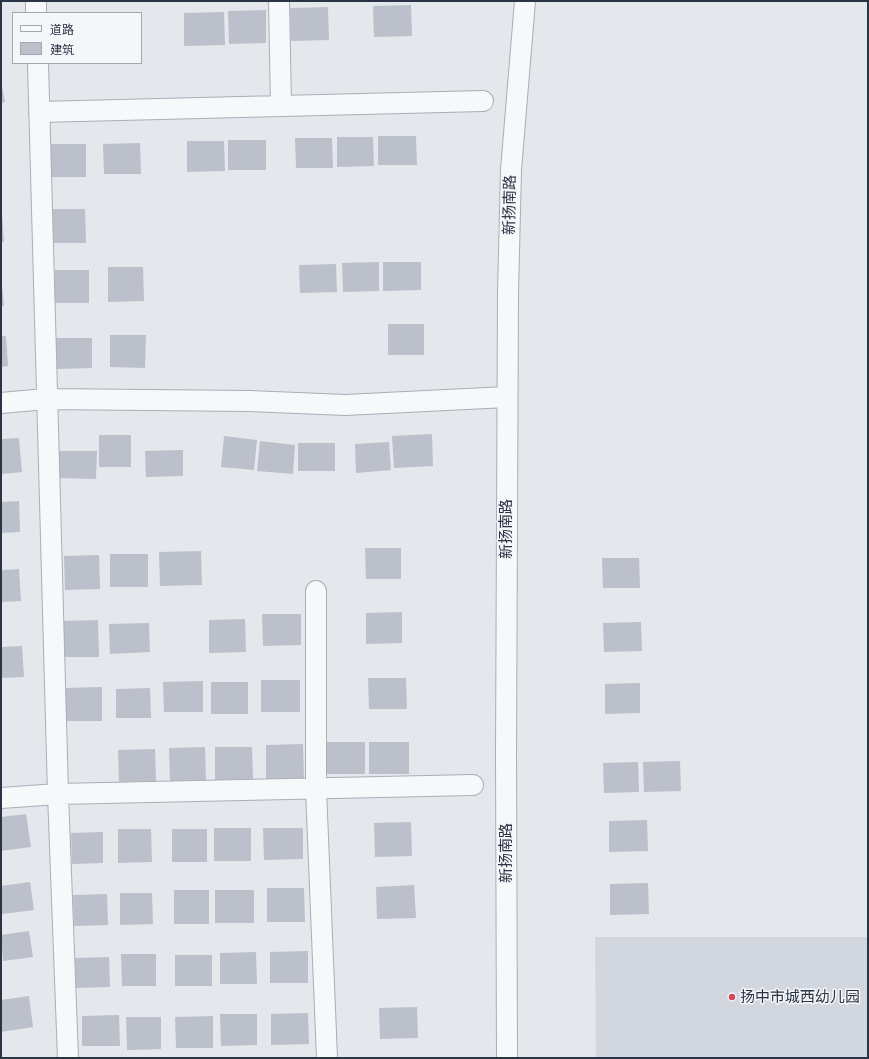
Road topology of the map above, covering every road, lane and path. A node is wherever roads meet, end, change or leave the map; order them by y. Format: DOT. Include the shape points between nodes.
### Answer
graph roads {
  1 [pos="36,1"];
  2 [pos="279,1"];
  3 [pos="525,1"];
  4 [pos="36,12"];
  5 [pos="38,64"];
  6 [pos="482,101"];
  7 [pos="281,106"];
  8 [pos="39,112"];
  9 [pos="507,396"];
  10 [pos="46,399"];
  11 [pos="1,403"];
  12 [pos="316,591"];
  13 [pos="473,785"];
  14 [pos="316,789"];
  15 [pos="58,794"];
  16 [pos="1,798"];
  17 [pos="68,1058"];
  18 [pos="327,1058"];
  19 [pos="508,1058"];
  1 -- 4 [label="street"];
  2 -- 7 [label="street"];
  3 -- 9 [label="street, 新扬南路" via="511,170"];
  5 -- 8 [label="street"];
  6 -- 7 [label="street"];
  7 -- 8 [label="street"];
  8 -- 10 [label="street"];
  9 -- 10 [label="street" via="345,405 249,401"];
  9 -- 19 [label="street, 新扬南路"];
  10 -- 11 [label="street"];
  10 -- 15 [label="street"];
  12 -- 14 [label="street"];
  13 -- 14 [label="street"];
  14 -- 15 [label="street"];
  14 -- 18 [label="street"];
  15 -- 16 [label="street"];
  15 -- 17 [label="street"];
}
